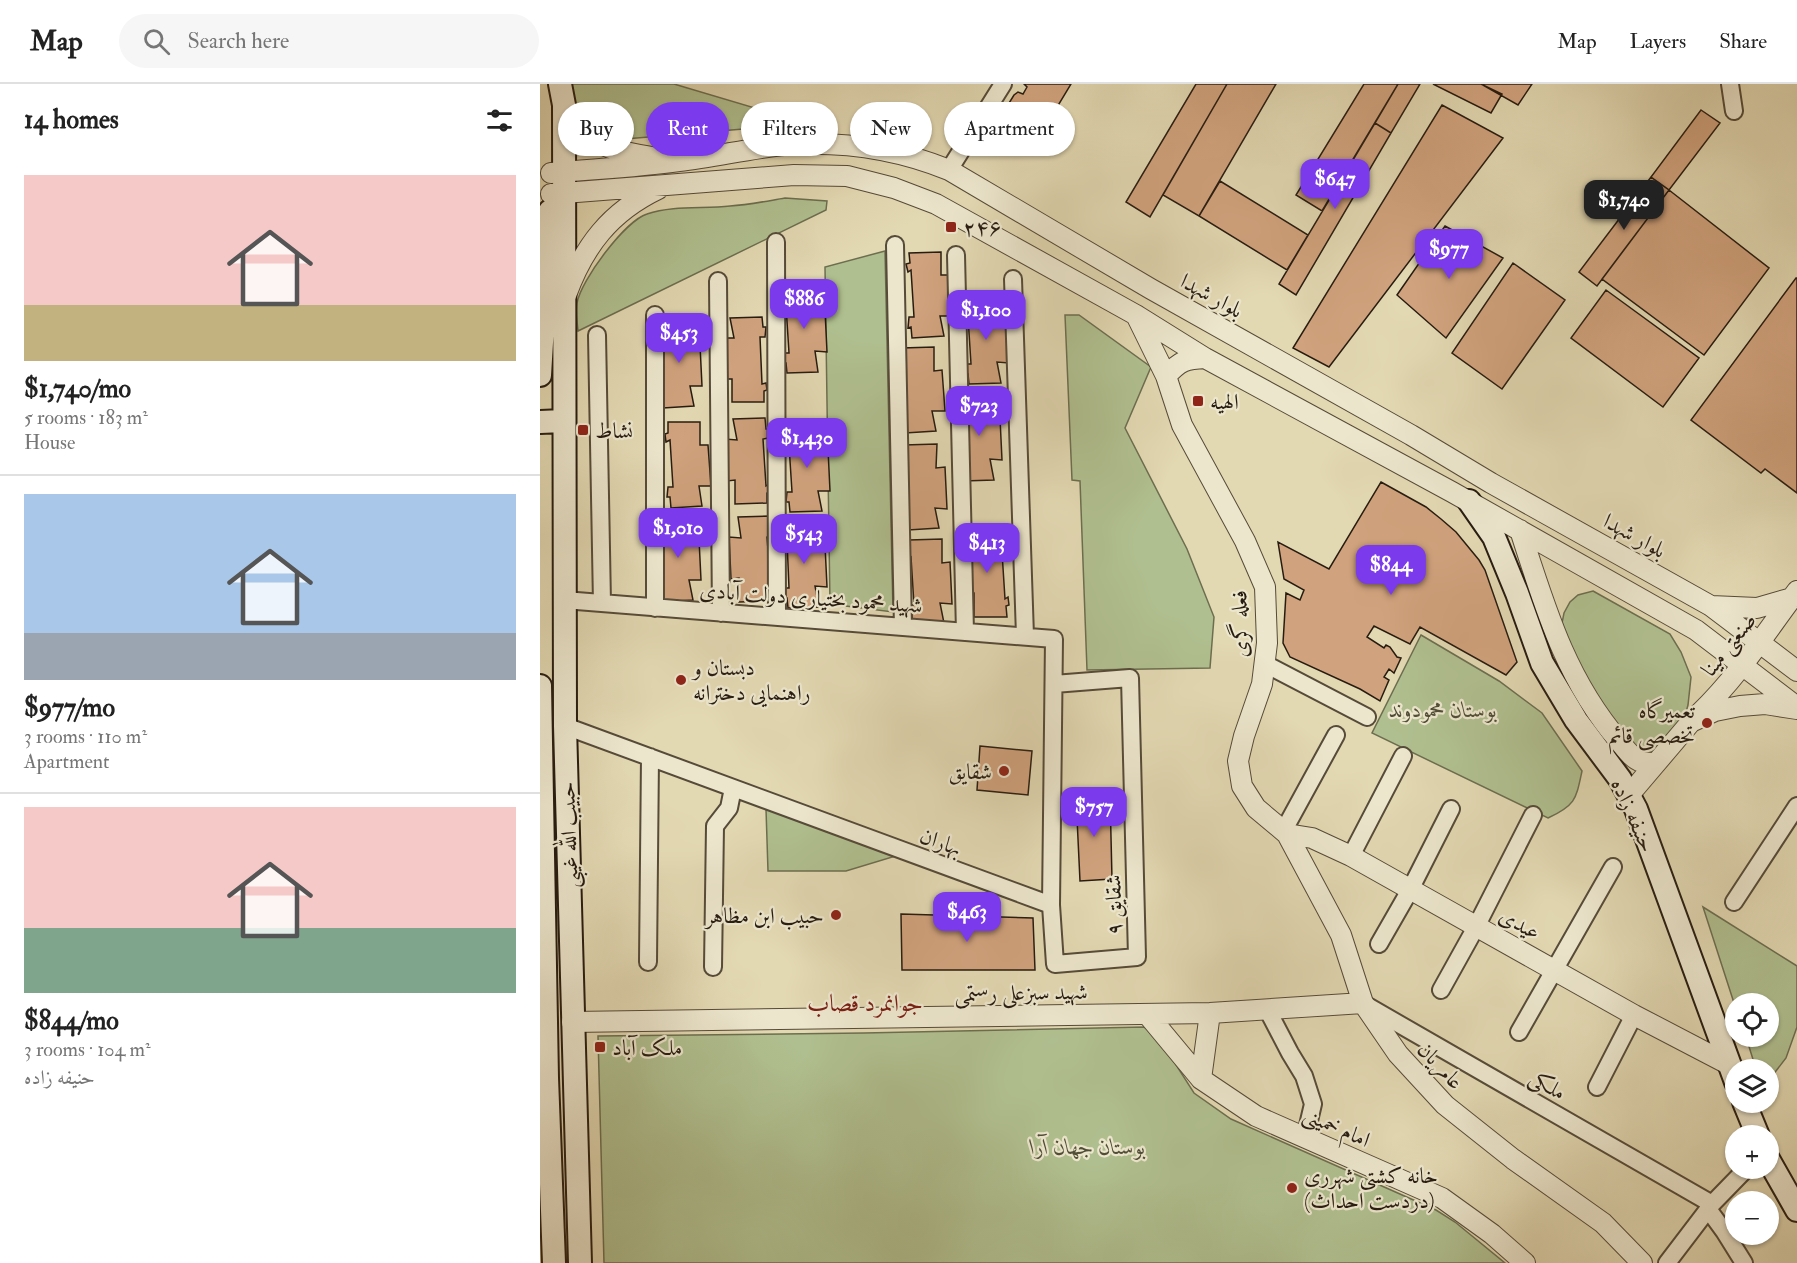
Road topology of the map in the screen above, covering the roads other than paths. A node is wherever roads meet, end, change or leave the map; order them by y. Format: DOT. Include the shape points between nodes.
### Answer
graph roads {
  1 [pos="555,84"];
  2 [pos="1003,84"];
  3 [pos="1730,84"];
  4 [pos="562,95"];
  5 [pos="1734,111"];
  6 [pos="678,162"];
  7 [pos="949,170"];
  8 [pos="557,183"];
  9 [pos="668,184"];
  10 [pos="776,242"];
  11 [pos="896,245"];
  12 [pos="956,255"];
  13 [pos="1013,279"];
  14 [pos="718,281"];
  15 [pos="1151,288"];
  16 [pos="563,302"];
  17 [pos="655,315"];
  18 [pos="1136,315"];
  19 [pos="597,334"];
  20 [pos="1205,358"];
  21 [pos="540,375"];
  22 [pos="1166,376"];
  23 [pos="563,421"];
  24 [pos="540,422"];
  25 [pos="1469,501"];
  26 [pos="1520,530"];
  27 [pos="1794,594"];
  28 [pos="564,600"];
  29 [pos="602,603"];
  30 [pos="1711,606"];
  31 [pos="655,608"];
  32 [pos="721,613"];
  33 [pos="777,617"];
  34 [pos="903,627"];
  35 [pos="965,632"];
  36 [pos="1025,636"];
  37 [pos="1761,643"];
  38 [pos="1264,664"];
  39 [pos="1744,665"];
  40 [pos="1797,671"];
  41 [pos="1054,684"];
  42 [pos="540,686"];
  43 [pos="1797,708"];
  44 [pos="1367,717"];
  45 [pos="1691,722"];
  46 [pos="565,726"];
  47 [pos="1336,735"];
  48 [pos="541,741"];
  49 [pos="1403,756"];
  50 [pos="650,757"];
  51 [pos="1656,763"];
  52 [pos="733,788"];
  53 [pos="1629,795"];
  54 [pos="1797,806"];
  55 [pos="1451,809"];
  56 [pos="1533,815"];
  57 [pos="1285,832"];
  58 [pos="1351,856"];
  59 [pos="1613,867"];
  60 [pos="1410,890"];
  61 [pos="1734,902"];
  62 [pos="1051,906"];
  63 [pos="1476,927"];
  64 [pos="1379,944"];
  65 [pos="648,962"];
  66 [pos="713,967"];
  67 [pos="1555,969"];
  68 [pos="1441,990"];
  69 [pos="543,999"];
  70 [pos="1363,1003"];
  71 [pos="1267,1009"];
  72 [pos="572,1011"];
  73 [pos="1210,1012"];
  74 [pos="1147,1014"];
  75 [pos="1634,1015"];
  76 [pos="1519,1032"];
  77 [pos="1727,1059"];
  78 [pos="1725,1069"];
  79 [pos="1201,1079"];
  80 [pos="1597,1087"];
  81 [pos="1305,1138"];
  82 [pos="1779,1178"];
  83 [pos="1736,1179"];
  84 [pos="1710,1206"];
  85 [pos="1797,1210"];
  86 [pos="554,1263"];
  87 [pos="580,1263"];
  88 [pos="1525,1263"];
  89 [pos="1642,1263"];
  90 [pos="1667,1263"];
  91 [pos="1744,1263"];
  1 -- 8 [label="main road, حبیب الله غیبی" via="551,102"];
  2 -- 7 [label="street"];
  3 -- 5 [label="street"];
  4 -- 6 [label="street" via="576,125 589,138 608,148"];
  4 -- 8 [label="main road, حبیب الله غیبی"];
  6 -- 7 [label="street, بلوار شهدا" via="795,144 840,144 884,150"];
  6 -- 8 [label="street, بلوار شهدا"];
  7 -- 15 [label="street, بلوار شهدا"];
  8 -- 9 [label="street"];
  8 -- 16 [label="main road, حبیب الله غیبی"];
  8 -- 21 [label="main road, حبیب الله غیبی"];
  9 -- 16 [label="street" via="638,199 593,240 577,266"];
  9 -- 18 [label="street" via="826,175 848,176 894,188 936,204"];
  10 -- 33 [label="street"];
  11 -- 34 [label="street"];
  12 -- 35 [label="street"];
  13 -- 36 [label="street"];
  14 -- 32 [label="street"];
  15 -- 18 [label="street"];
  15 -- 30 [label="street, بلوار شهدا"];
  16 -- 23 [label="main road, حبیب الله غیبی"];
  17 -- 31 [label="street"];
  18 -- 20 [label="street"];
  18 -- 22 [label="street, فعله گری"];
  19 -- 29 [label="street"];
  20 -- 22 [label="street" via="1187,359"];
  20 -- 25 [label="street"];
  22 -- 38 [label="street, فعله گری" via="1182,425 1245,541 1265,587 1268,644"];
  23 -- 24 [label="main road"];
  23 -- 28 [label="main road, حبیب الله غیبی"];
  25 -- 26 [label="street"];
  25 -- 53 [label="main road, حنیفه زاده" via="1494,537 1542,663"];
  26 -- 39 [label="street" via="1696,630"];
  26 -- 51 [label="street" via="1560,648 1580,686 1631,755 1642,762"];
  27 -- 30 [label="street" via="1756,608"];
  27 -- 37 [label="street, صنعتی مینا"];
  28 -- 29 [label="street, شهید محمود بختیاری دولت آبادی"];
  28 -- 46 [label="main road, حبیب الله غیبی"];
  29 -- 31 [label="street, شهید محمود بختیاری دولت آبادی"];
  30 -- 37 [label="street, بلوار شهدا"];
  31 -- 32 [label="street, شهید محمود بختیاری دولت آبادی"];
  32 -- 33 [label="street, شهید محمود بختیاری دولت آبادی"];
  33 -- 34 [label="street, شهید محمود بختیاری دولت آبادی"];
  34 -- 35 [label="street, شهید محمود بختیاری دولت آبادی"];
  35 -- 36 [label="street, شهید محمود بختیاری دولت آبادی"];
  36 -- 41 [label="street, شهید محمود بختیاری دولت آبادی" via="1054,639"];
  37 -- 39 [label="street, صنعتی مینا"];
  37 -- 40 [label="street, بلوار شهدا"];
  38 -- 44 [label="street"];
  38 -- 57 [label="street, فعله گری" via="1262,684 1238,761 1242,786 1256,808"];
  39 -- 43 [label="street"];
  39 -- 45 [label="street, صنعتی مینا"];
  41 -- 62 [label="street"];
  41 -- 62 [label="street, شقایق ۹" via="1130,678 1137,957 1055,964"];
  42 -- 48 [label="main road, حبیب الله غیبی"];
  43 -- 45 [label="street" via="1740,706 1715,711"];
  45 -- 51 [label="street, صنعتی مینا"];
  46 -- 50 [label="street, بهاران"];
  46 -- 72 [label="main road, حبیب الله غیبی"];
  47 -- 57 [label="street"];
  48 -- 69 [label="main road, حبیب الله غیبی"];
  49 -- 58 [label="street"];
  50 -- 52 [label="street, بهاران"];
  50 -- 65 [label="street"];
  51 -- 53 [label="street, صنعتی مینا"];
  52 -- 62 [label="street, بهاران"];
  52 -- 66 [label="street" via="729,808 715,826"];
  53 -- 77 [label="main road, حنیفه زاده"];
  54 -- 61 [label="street"];
  55 -- 60 [label="street"];
  56 -- 63 [label="street"];
  57 -- 58 [label="street, عیدی" via="1312,838"];
  57 -- 70 [label="street, عامریان" via="1341,935"];
  58 -- 60 [label="street, عیدی"];
  59 -- 67 [label="street"];
  60 -- 63 [label="street, عیدی"];
  60 -- 64 [label="street"];
  63 -- 67 [label="street, عیدی"];
  63 -- 68 [label="street"];
  67 -- 75 [label="street, عیدی"];
  67 -- 76 [label="street"];
  69 -- 72 [label="street, شهید سبزعلی رستمی"];
  69 -- 86 [label="main road, حبیب الله غیبی"];
  70 -- 71 [label="street, شهید سبزعلی رستمی"];
  70 -- 84 [label="street, ملکی"];
  70 -- 89 [label="street, عامریان" via="1398,1054 1445,1106 1603,1223"];
  71 -- 73 [label="street, شهید سبزعلی رستمی"];
  71 -- 81 [label="street" via="1304,1076 1313,1104"];
  72 -- 74 [label="street, شهید سبزعلی رستمی"];
  72 -- 87 [label="main road, حبیب الله غیبی"];
  73 -- 74 [label="street, شهید سبزعلی رستمی"];
  73 -- 79 [label="street"];
  74 -- 79 [label="street, امام خمینی"];
  75 -- 78 [label="street, عیدی"];
  75 -- 80 [label="street"];
  79 -- 81 [label="street, امام خمینی" via="1256,1116"];
  81 -- 88 [label="street, امام خمینی" via="1442,1198"];
  82 -- 85 [label="main road"];
  83 -- 84 [label="street"];
  84 -- 90 [label="street"];
  84 -- 91 [label="street"];
}
